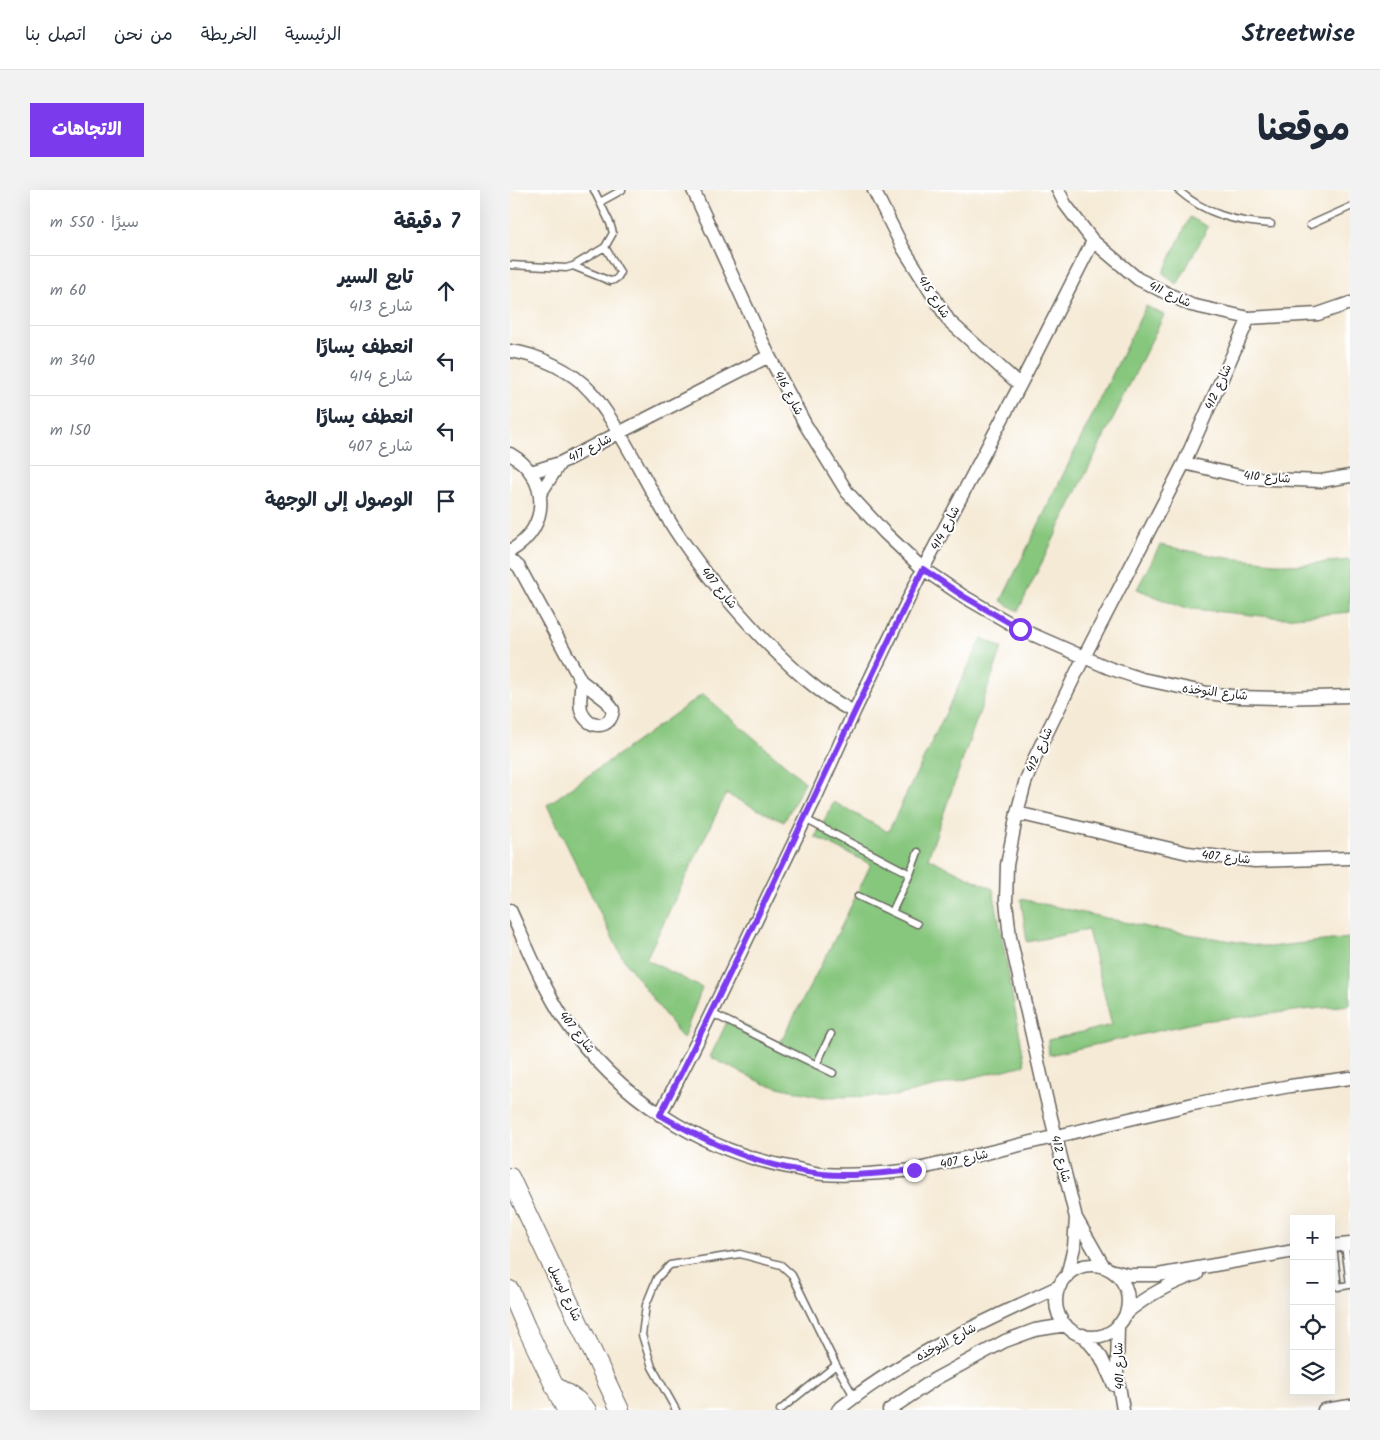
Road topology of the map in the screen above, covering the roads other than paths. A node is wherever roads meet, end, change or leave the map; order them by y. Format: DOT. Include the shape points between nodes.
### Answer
graph roads {
  1 [pos="594,190"];
  2 [pos="622,190"];
  3 [pos="693,190"];
  4 [pos="874,190"];
  5 [pos="1058,190"];
  6 [pos="1178,190"];
  7 [pos="600,202"];
  8 [pos="1350,207"];
  9 [pos="1271,224"];
  10 [pos="1310,226"];
  11 [pos="1093,240"];
  12 [pos="605,247"];
  13 [pos="510,265"];
  14 [pos="573,266"];
  15 [pos="1350,303"];
  16 [pos="1249,318"];
  17 [pos="510,351"];
  18 [pos="769,356"];
  19 [pos="1020,384"];
  20 [pos="620,433"];
  21 [pos="510,454"];
  22 [pos="560,463"];
  23 [pos="1184,463"];
  24 [pos="531,472"];
  25 [pos="1350,476"];
  26 [pos="540,494"];
  27 [pos="527,538"];
  28 [pos="510,550"];
  29 [pos="515,563"];
  30 [pos="923,569"];
  31 [pos="1084,657"];
  32 [pos="581,681"];
  33 [pos="1350,696"];
  34 [pos="854,712"];
  35 [pos="1017,813"];
  36 [pos="805,819"];
  37 [pos="918,852"];
  38 [pos="1350,858"];
  39 [pos="910,874"];
  40 [pos="858,896"];
  41 [pos="510,910"];
  42 [pos="892,912"];
  43 [pos="917,924"];
  44 [pos="711,1012"];
  45 [pos="831,1034"];
  46 [pos="816,1065"];
  47 [pos="833,1073"];
  48 [pos="1350,1078"];
  49 [pos="660,1115"];
  50 [pos="1056,1137"];
  51 [pos="510,1177"];
  52 [pos="1076,1218"];
  53 [pos="1340,1245"];
  54 [pos="1290,1252"];
  55 [pos="1230,1263"];
  56 [pos="1108,1269"];
  57 [pos="1063,1281"];
  58 [pos="1350,1285"];
  59 [pos="510,1290"];
  60 [pos="1126,1313"];
  61 [pos="1066,1325"];
  62 [pos="1118,1326"];
  63 [pos="1083,1335"];
  64 [pos="836,1365"];
  65 [pos="555,1386"];
  66 [pos="855,1398"];
  67 [pos="1350,1406"];
  68 [pos="1122,1408"];
  69 [pos="566,1410"];
  70 [pos="587,1410"];
  71 [pos="620,1410"];
  72 [pos="676,1410"];
  73 [pos="780,1410"];
  74 [pos="838,1410"];
  75 [pos="889,1410"];
  76 [pos="1324,1410"];
  1 -- 7 [label="lane"];
  2 -- 7 [label="lane"];
  3 -- 18 [label="street, شارع 416"];
  4 -- 19 [label="street, شارع 415" via="903,248 949,321"];
  5 -- 11 [label="street, شارع 411"];
  6 -- 9 [label="lane" via="1226,217 1248,223"];
  7 -- 12 [label="lane" via="613,233"];
  8 -- 10 [label="lane"];
  11 -- 16 [label="street, شارع 411" via="1138,279 1191,305"];
  11 -- 19 [label="street, شارع 414"];
  12 -- 14 [label="lane"];
  12 -- 14 [label="lane" via="620,272 615,280 610,282"];
  13 -- 14 [label="lane"];
  15 -- 16 [label="street, شارع 411" via="1318,314"];
  16 -- 23 [label="street, شارع 412"];
  17 -- 20 [label="street, شارع 407" via="556,366 576,378 590,390"];
  18 -- 20 [label="street"];
  18 -- 30 [label="street, شارع 416" via="847,492"];
  19 -- 30 [label="street, شارع 414"];
  20 -- 22 [label="street, شارع 417"];
  20 -- 34 [label="street, شارع 407" via="681,539 738,612 810,684"];
  21 -- 24 [label="street"];
  22 -- 24 [label="street, شارع 417"];
  22 -- 26 [label="street, شارع 417"];
  23 -- 25 [label="street, شارع 410" via="1248,478 1321,480"];
  23 -- 31 [label="street, شارع 412"];
  24 -- 26 [label="street"];
  26 -- 27 [label="street" via="538,518"];
  27 -- 28 [label="street"];
  27 -- 29 [label="street"];
  29 -- 32 [label="street"];
  30 -- 31 [label="street, شارع 416" via="1020,629"];
  30 -- 34 [label="street, شارع 414"];
  31 -- 33 [label="street, شارع النوخذه" via="1142,679 1208,693 1277,698"];
  31 -- 35 [label="street, شارع 412" via="1036,755"];
  34 -- 36 [label="street, شارع 414"];
  35 -- 38 [label="street, شارع 407" via="1188,853 1255,861"];
  35 -- 50 [label="street, شارع 412" via="1007,865 1010,937"];
  36 -- 39 [label="lane"];
  36 -- 44 [label="street, شارع 414"];
  37 -- 39 [label="lane"];
  39 -- 42 [label="lane"];
  40 -- 42 [label="lane"];
  41 -- 49 [label="street, شارع 407" via="549,994 565,1020 615,1079"];
  42 -- 43 [label="lane"];
  44 -- 46 [label="lane"];
  44 -- 49 [label="street, شارع 414"];
  45 -- 46 [label="lane"];
  46 -- 47 [label="lane"];
  48 -- 50 [label="street, شارع 407" via="1193,1104"];
  49 -- 50 [label="street, شارع 407" via="741,1156 822,1174 914,1170"];
  50 -- 52 [label="street, شارع 412"];
  51 -- 71 [label="street, شارع لوسيل"];
  52 -- 56 [label="street, شارع 412"];
  52 -- 57 [label="street, شارع 412" via="1074,1247"];
  53 -- 58 [label="lane"];
  53 -- 58 [label="lane" via="1338,1287"];
  54 -- 55 [label="street"];
  55 -- 56 [label="street" via="1158,1275 1129,1275"];
  55 -- 60 [label="street" via="1172,1283"];
  56 -- 57 [label="street" via="1096,1265 1080,1267"];
  56 -- 60 [label="street" via="1121,1280 1127,1292"];
  57 -- 61 [label="street" via="1056,1302"];
  57 -- 66 [label="street, شارع النوخذه" via="898,1368"];
  59 -- 65 [label="street"];
  60 -- 62 [label="street"];
  61 -- 63 [label="street"];
  61 -- 75 [label="street" via="1035,1330 1005,1341 935,1378"];
  62 -- 63 [label="street" via="1102,1335"];
  62 -- 68 [label="street, شارع 401" via="1117,1373"];
  63 -- 68 [label="street, شارع 401" via="1108,1369"];
  64 -- 66 [label="lane"];
  64 -- 72 [label="lane" via="792,1275 781,1265 740,1254 670,1265 657,1278 646,1305 642,1335 652,1367"];
  64 -- 73 [label="lane"];
  65 -- 69 [label="street"];
  65 -- 70 [label="street"];
  66 -- 74 [label="street, شارع النوخذه"];
  67 -- 76 [label="street"];
}
